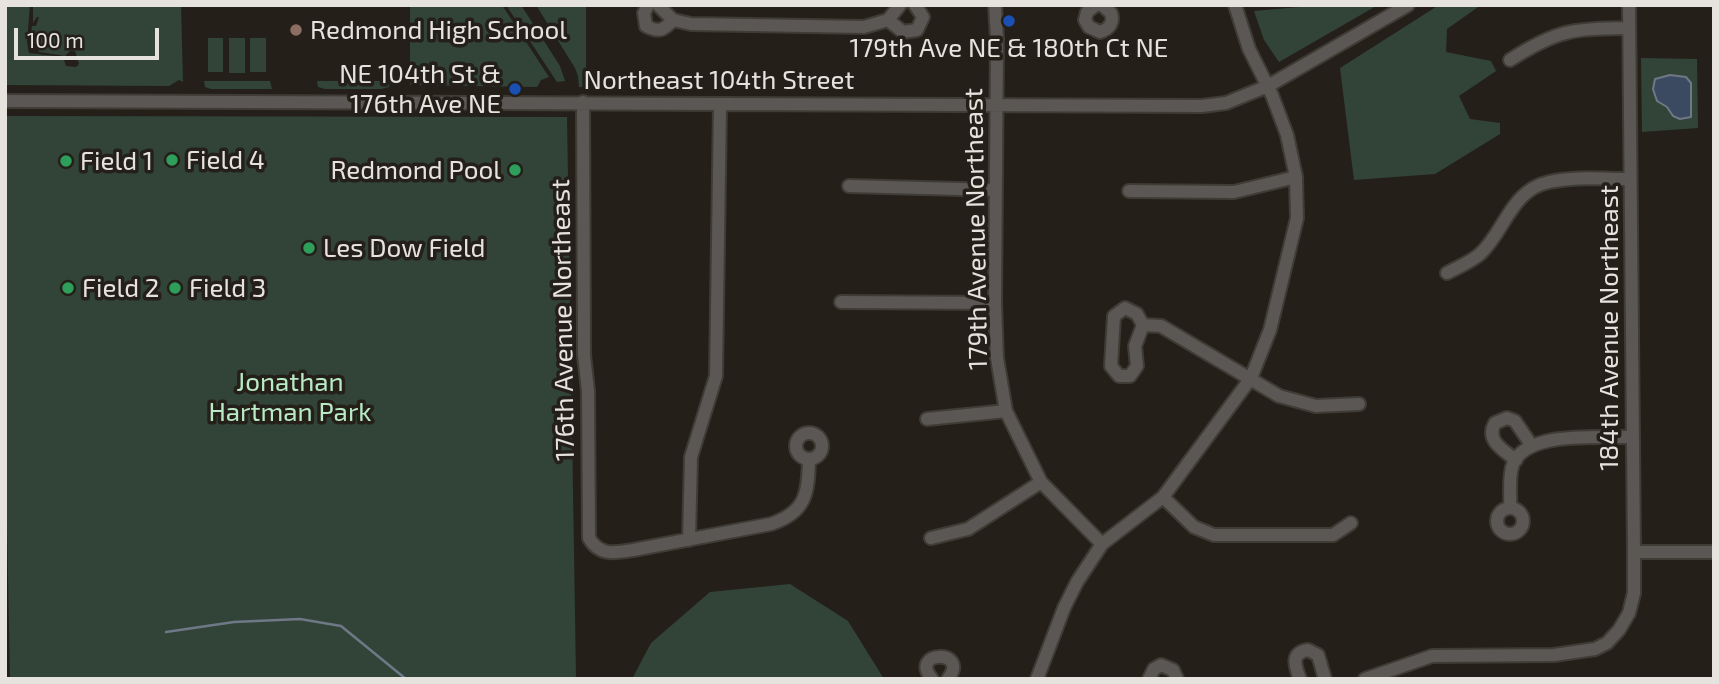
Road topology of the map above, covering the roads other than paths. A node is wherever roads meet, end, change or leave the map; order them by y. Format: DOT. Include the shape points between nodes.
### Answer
graph roads {
  1 [pos="648,5"];
  2 [pos="915,5"];
  3 [pos="995,5"];
  4 [pos="1096,5"];
  5 [pos="1102,5"];
  6 [pos="1235,5"];
  7 [pos="1408,5"];
  8 [pos="1629,5"];
  9 [pos="899,8"];
  10 [pos="664,12"];
  11 [pos="888,20"];
  12 [pos="1629,28"];
  13 [pos="1510,60"];
  14 [pos="1268,86"];
  15 [pos="5,101"];
  16 [pos="583,102"];
  17 [pos="720,104"];
  18 [pos="996,105"];
  19 [pos="1296,177"];
  20 [pos="1630,179"];
  21 [pos="849,186"];
  22 [pos="996,190"];
  23 [pos="1129,191"];
  24 [pos="1447,273"];
  25 [pos="841,302"];
  26 [pos="995,303"];
  27 [pos="1143,325"];
  28 [pos="1251,378"];
  29 [pos="1359,404"];
  30 [pos="1006,411"];
  31 [pos="927,419"];
  32 [pos="1632,437"];
  33 [pos="1532,446"];
  34 [pos="809,460"];
  35 [pos="1516,460"];
  36 [pos="1041,482"];
  37 [pos="1163,497"];
  38 [pos="1510,508"];
  39 [pos="1351,523"];
  40 [pos="931,538"];
  41 [pos="689,540"];
  42 [pos="1102,544"];
  43 [pos="1634,552"];
  44 [pos="1714,552"];
  45 [pos="932,679"];
  46 [pos="949,679"];
  47 [pos="1037,679"];
  48 [pos="1149,679"];
  49 [pos="1177,679"];
  50 [pos="1300,679"];
  51 [pos="1325,679"];
  52 [pos="1365,679"];
  1 -- 10 [label="street" via="643,13 646,26 665,29"];
  2 -- 11 [label="street" via="922,13 921,26 913,32 903,32"];
  3 -- 18 [label="street, 179th Avenue Northeast"];
  4 -- 5 [label="street" via="1089,8 1085,20 1100,32 1112,21"];
  6 -- 14 [label="street" via="1249,49"];
  7 -- 14 [label="street, Northeast 104th Street"];
  8 -- 12 [label="street, 184th Avenue Northeast"];
  9 -- 11 [label="street"];
  10 -- 11 [label="street" via="708,26 864,27"];
  12 -- 13 [label="street" via="1572,30 1538,42"];
  12 -- 20 [label="street, 184th Avenue Northeast"];
  14 -- 18 [label="street, Northeast 104th Street" via="1226,103 1202,106"];
  14 -- 19 [label="street" via="1287,135"];
  15 -- 16 [label="street, Northeast 104th Street"];
  16 -- 17 [label="street, Northeast 104th Street"];
  16 -- 41 [label="street, 176th Avenue Northeast" via="589,538 599,551 614,553"];
  17 -- 18 [label="street, Northeast 104th Street"];
  17 -- 41 [label="street" via="716,376 691,457"];
  18 -- 22 [label="street, 179th Avenue Northeast"];
  19 -- 23 [label="street" via="1234,192"];
  19 -- 28 [label="street" via="1297,218 1270,330"];
  20 -- 24 [label="street" via="1546,182 1513,204 1479,256"];
  20 -- 32 [label="street, 184th Avenue Northeast"];
  21 -- 22 [label="street"];
  22 -- 26 [label="street, 179th Avenue Northeast"];
  25 -- 26 [label="street"];
  26 -- 30 [label="street, 179th Avenue Northeast" via="997,358"];
  27 -- 27 [label="street" via="1135,346 1137,366 1130,376 1119,376 1111,366 1114,316 1125,308 1137,314"];
  27 -- 28 [label="street" via="1161,326"];
  28 -- 29 [label="street" via="1297,402"];
  28 -- 37 [label="street"];
  30 -- 31 [label="street"];
  30 -- 36 [label="street, 179th Avenue Northeast"];
  32 -- 33 [label="street" via="1562,439"];
  32 -- 43 [label="street, 184th Avenue Northeast"];
  33 -- 35 [label="street"];
  33 -- 35 [label="street" via="1515,421 1495,422 1492,438"];
  34 -- 41 [label="street" via="805,499 785,519"];
  35 -- 38 [label="street"];
  36 -- 40 [label="street" via="968,529"];
  36 -- 42 [label="street, 179th Avenue Northeast"];
  37 -- 39 [label="street" via="1194,527 1214,535 1333,535"];
  37 -- 42 [label="street"];
  42 -- 47 [label="street" via="1064,608"];
  43 -- 44 [label="street"];
  43 -- 52 [label="street, 184th Avenue Northeast" via="1629,612 1619,630 1595,649 1566,654 1432,656"];
  45 -- 46 [label="street" via="927,667 938,656 952,663"];
  48 -- 49 [label="street" via="1161,665 1173,670"];
  50 -- 51 [label="street" via="1295,659 1308,650 1318,655"];
}
